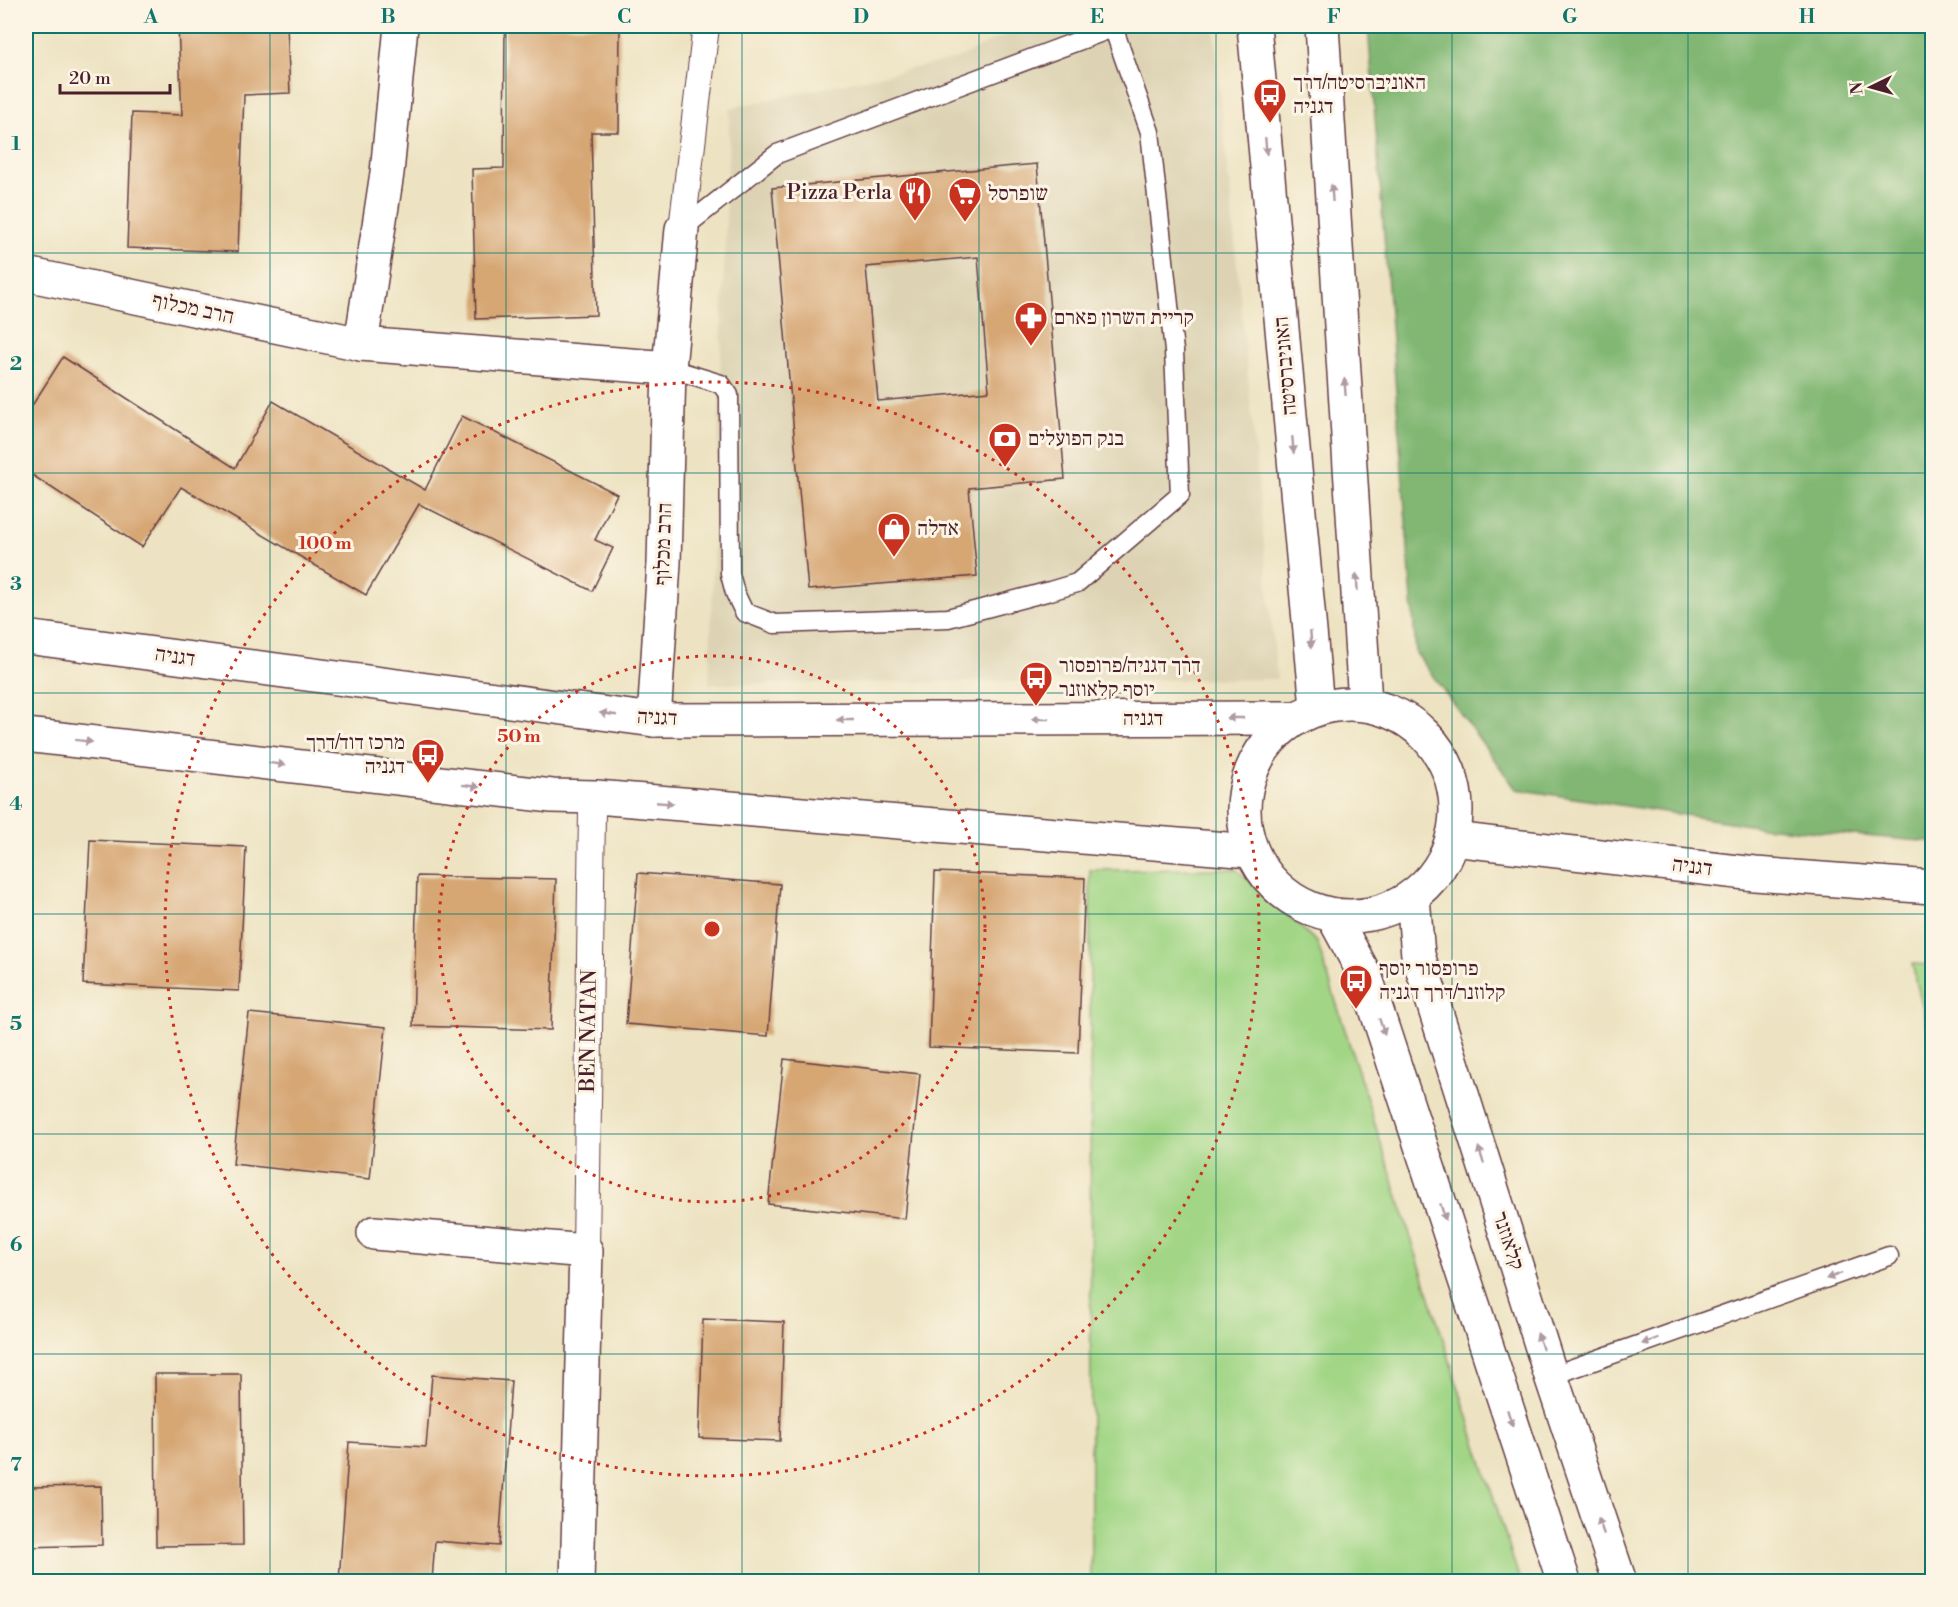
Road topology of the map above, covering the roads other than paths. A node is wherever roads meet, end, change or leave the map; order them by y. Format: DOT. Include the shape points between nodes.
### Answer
graph roads {
  1 [pos="401,26"];
  2 [pos="706,26"];
  3 [pos="1116,26"];
  4 [pos="1254,26"];
  5 [pos="1322,26"];
  6 [pos="682,229"];
  7 [pos="26,274"];
  8 [pos="361,344"];
  9 [pos="669,368"];
  10 [pos="26,637"];
  11 [pos="1365,703"];
  12 [pos="1305,713"];
  13 [pos="654,720"];
  14 [pos="26,735"];
  15 [pos="592,811"];
  16 [pos="1453,839"];
  17 [pos="1251,851"];
  18 [pos="1932,887"];
  19 [pos="1413,897"];
  20 [pos="1333,916"];
  21 [pos="374,1233"];
  22 [pos="586,1251"];
  23 [pos="1889,1256"];
  24 [pos="1551,1376"];
  25 [pos="577,1581"];
  26 [pos="1564,1581"];
  27 [pos="1620,1581"];
  1 -- 8 [label="street" via="387,173"];
  2 -- 6 [label="street"];
  3 -- 6 [label="lane" via="777,154"];
  3 -- 9 [label="lane" via="1150,132 1174,351 1180,495 1077,583 948,618 775,624 744,612 730,574 729,395 721,384"];
  4 -- 12 [label="street, האוניברסיטה, one-way"];
  11 -- 5 [label="street, one-way"];
  6 -- 9 [label="street, הרב מכלוף"];
  7 -- 8 [label="street, הרב מכלוף"];
  8 -- 9 [label="street, הרב מכלוף"];
  9 -- 13 [label="street, הרב מכלוף" via="664,563"];
  13 -- 10 [label="street, דגניה, one-way"];
  11 -- 12 [label="street"];
  11 -- 16 [label="street" via="1397,713 1427,735 1448,766 1457,802"];
  12 -- 13 [label="street, דגניה, one-way"];
  12 -- 17 [label="street" via="1266,743 1248,776 1243,813"];
  14 -- 17 [label="street, one-way" via="552,796"];
  15 -- 22 [label="street, BEN NATAN"];
  16 -- 18 [label="street, דגניה" via="1755,874"];
  16 -- 19 [label="street" via="1439,870"];
  17 -- 20 [label="street" via="1271,882 1300,905"];
  19 -- 20 [label="street" via="1371,916"];
  24 -- 19 [label="street, קלאוזנר, one-way" via="1418,956"];
  20 -- 26 [label="street, one-way" via="1365,975"];
  21 -- 22 [label="street"];
  22 -- 25 [label="street, BEN NATAN"];
  23 -- 24 [label="lane, one-way"];
  27 -- 24 [label="street, קלאוזנר, one-way"];
}
